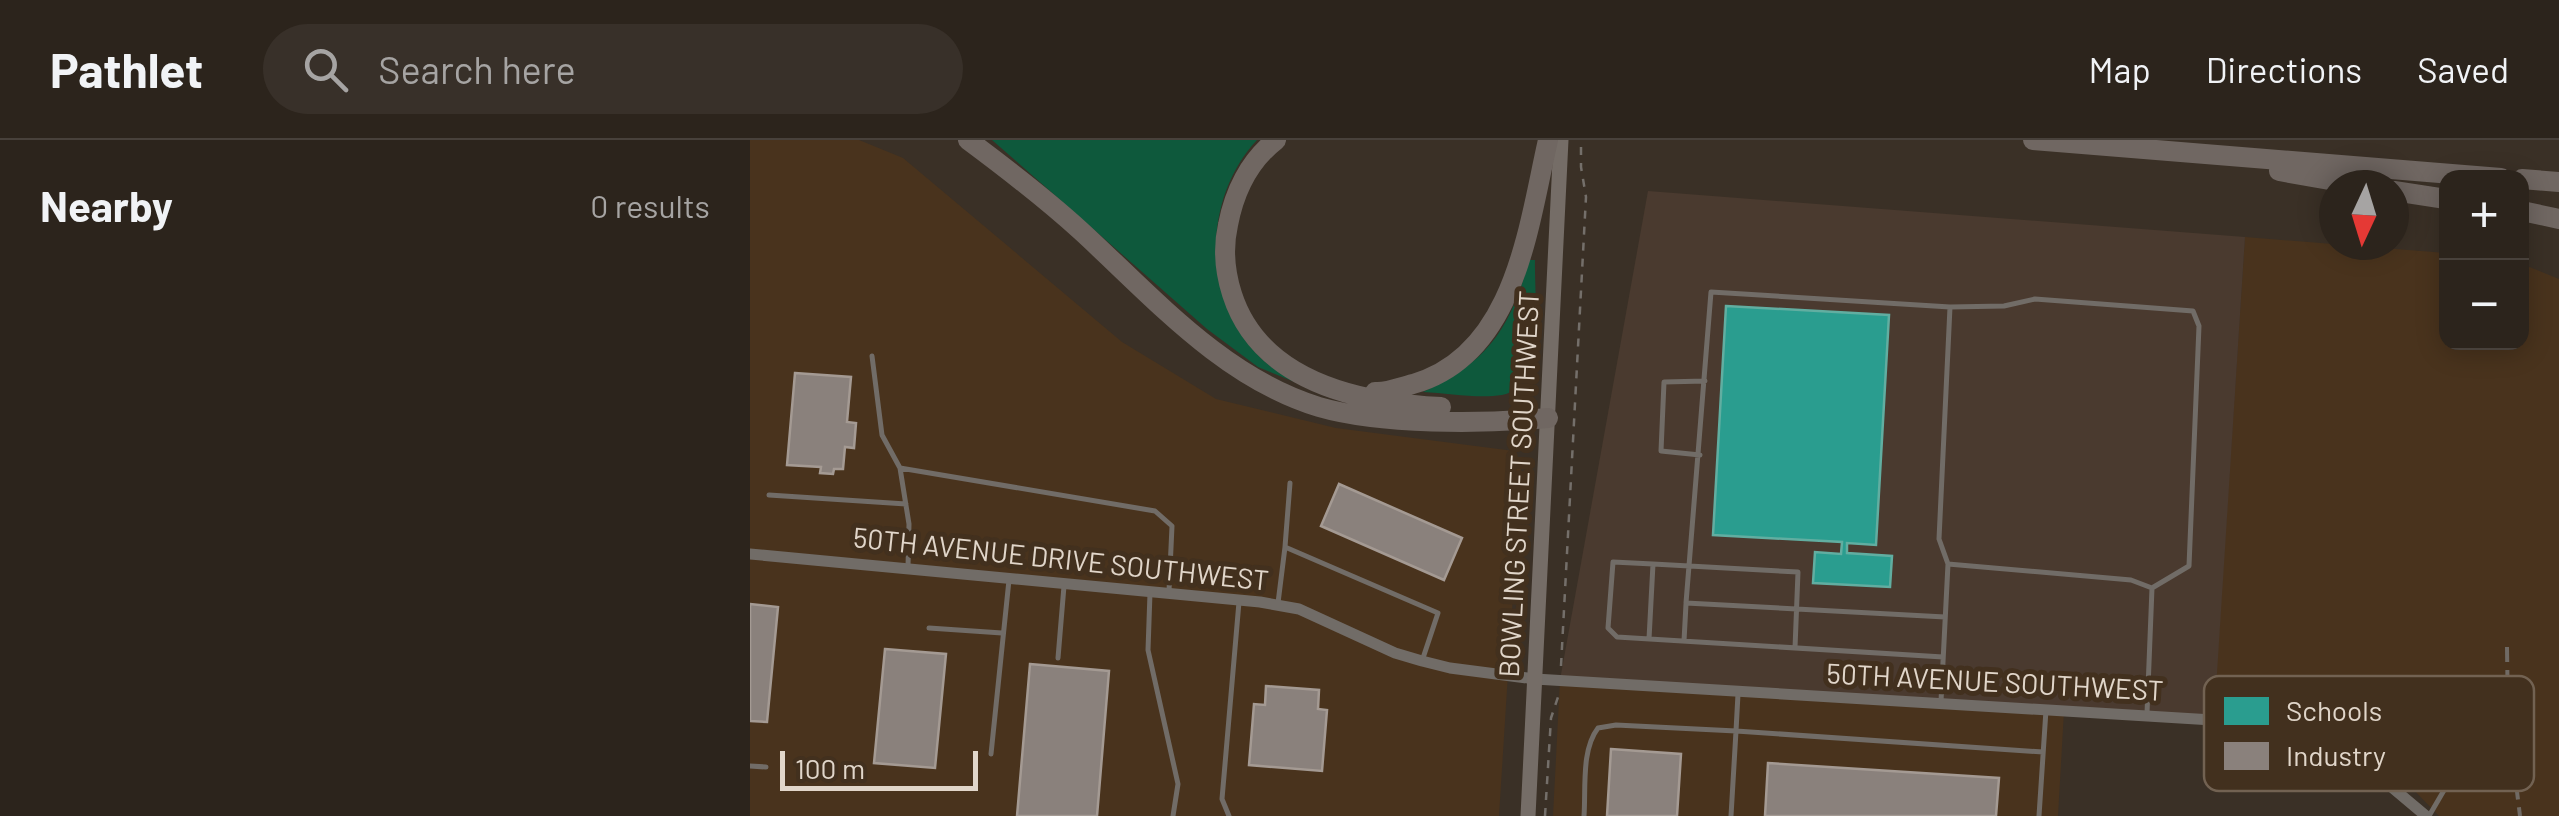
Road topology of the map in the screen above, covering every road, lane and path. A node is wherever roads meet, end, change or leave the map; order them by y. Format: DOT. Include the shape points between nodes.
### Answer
graph roads {
  1 [pos="968,140"];
  2 [pos="1276,140"];
  3 [pos="1581,140"];
  4 [pos="2033,140"];
  5 [pos="1554,147"];
  6 [pos="2154,150"];
  7 [pos="2439,173"];
  8 [pos="2319,178"];
  9 [pos="2529,180"];
  10 [pos="2559,182"];
  11 [pos="2409,193"];
  12 [pos="2439,198"];
  13 [pos="2529,213"];
  14 [pos="2559,219"];
  15 [pos="1950,307"];
  16 [pos="872,356"];
  17 [pos="1705,381"];
  18 [pos="1328,386"];
  19 [pos="1548,418"];
  20 [pos="1700,454"];
  21 [pos="900,468"];
  22 [pos="1290,484"];
  23 [pos="769,494"];
  24 [pos="906,504"];
  25 [pos="1286,547"];
  26 [pos="750,554"];
  27 [pos="1653,564"];
  28 [pos="1948,564"];
  29 [pos="1688,566"];
  30 [pos="908,568"];
  31 [pos="1009,577"];
  32 [pos="1064,582"];
  33 [pos="2152,588"];
  34 [pos="1150,590"];
  35 [pos="1169,592"];
  36 [pos="1240,599"];
  37 [pos="1686,603"];
  38 [pos="1278,606"];
  39 [pos="1796,608"];
  40 [pos="1945,617"];
  41 [pos="930,628"];
  42 [pos="1002,633"];
  43 [pos="1649,639"];
  44 [pos="1684,641"];
  45 [pos="1795,648"];
  46 [pos="1943,657"];
  47 [pos="1058,658"];
  48 [pos="1422,661"];
  49 [pos="1561,664"];
  50 [pos="1535,679"];
  51 [pos="1738,691"];
  52 [pos="1560,694"];
  53 [pos="1941,703"];
  54 [pos="2046,710"];
  55 [pos="2147,716"];
  56 [pos="2204,719"];
  57 [pos="1736,731"];
  58 [pos="2043,752"];
  59 [pos="991,754"];
  60 [pos="750,766"];
  61 [pos="766,768"];
  62 [pos="2397,791"];
  63 [pos="2443,791"];
  64 [pos="1173,816"];
  65 [pos="1229,816"];
  66 [pos="1528,816"];
  67 [pos="1545,816"];
  68 [pos="1584,816"];
  69 [pos="1731,816"];
  70 [pos="2039,816"];
  71 [pos="2428,816"];
  1 -- 19 [label="highway" via="1038,192 1191,332 1281,392 1322,408 1392,418"];
  2 -- 18 [label="highway" via="1232,202 1226,234 1230,288 1263,347"];
  3 -- 49 [label="path" via="1586,197"];
  4 -- 6 [label="highway"];
  5 -- 18 [label="highway" via="1508,294 1478,342 1422,381 1382,392"];
  5 -- 19 [label="main road, BOWLING STREET SOUTHWEST"];
  6 -- 7 [label="highway"];
  6 -- 8 [label="highway"];
  9 -- 10 [label="highway"];
  11 -- 12 [label="highway"];
  13 -- 14 [label="highway"];
  15 -- 17 [label="lane" via="1712,292"];
  15 -- 28 [label="lane" via="1939,539"];
  15 -- 33 [label="lane" via="2035,298 2193,311 2199,326 2189,566"];
  16 -- 21 [label="lane" via="882,435"];
  17 -- 20 [label="lane"];
  17 -- 20 [label="lane" via="1664,382 1661,451"];
  18 -- 19 [label="highway" via="1368,398"];
  19 -- 50 [label="main road, BOWLING STREET SOUTHWEST"];
  20 -- 29 [label="lane"];
  21 -- 24 [label="lane"];
  21 -- 35 [label="lane" via="1154,511 1172,526"];
  22 -- 25 [label="lane"];
  23 -- 24 [label="lane"];
  24 -- 30 [label="lane"];
  25 -- 38 [label="lane"];
  25 -- 48 [label="lane" via="1438,613"];
  26 -- 30 [label="street, 50TH AVENUE DRIVE SOUTHWEST"];
  27 -- 29 [label="lane"];
  27 -- 43 [label="lane"];
  27 -- 43 [label="lane" via="1613,562 1608,628 1617,637"];
  28 -- 33 [label="lane" via="2131,580"];
  28 -- 40 [label="lane"];
  29 -- 37 [label="lane"];
  29 -- 39 [label="lane" via="1798,572"];
  30 -- 31 [label="street, 50TH AVENUE DRIVE SOUTHWEST"];
  31 -- 32 [label="street, 50TH AVENUE DRIVE SOUTHWEST"];
  31 -- 42 [label="lane"];
  32 -- 34 [label="street, 50TH AVENUE DRIVE SOUTHWEST"];
  32 -- 47 [label="lane"];
  33 -- 55 [label="lane"];
  34 -- 35 [label="street, 50TH AVENUE DRIVE SOUTHWEST"];
  34 -- 64 [label="lane" via="1148,650 1178,784"];
  35 -- 36 [label="street, 50TH AVENUE DRIVE SOUTHWEST"];
  36 -- 38 [label="street, 50TH AVENUE DRIVE SOUTHWEST"];
  36 -- 65 [label="lane" via="1222,798"];
  37 -- 39 [label="lane"];
  37 -- 44 [label="lane"];
  38 -- 48 [label="street, 50TH AVENUE DRIVE SOUTHWEST"];
  39 -- 40 [label="lane"];
  39 -- 45 [label="lane"];
  40 -- 46 [label="lane"];
  41 -- 42 [label="lane"];
  42 -- 59 [label="lane"];
  43 -- 44 [label="lane"];
  44 -- 45 [label="lane"];
  45 -- 46 [label="lane"];
  46 -- 53 [label="lane"];
  48 -- 50 [label="street, 50TH AVENUE DRIVE SOUTHWEST"];
  50 -- 51 [label="street, 50TH AVENUE SOUTHWEST"];
  50 -- 66 [label="main road, BOWLING STREET SOUTHWEST"];
  51 -- 53 [label="street, 50TH AVENUE SOUTHWEST"];
  51 -- 57 [label="lane"];
  52 -- 67 [label="path" via="1551,718"];
  53 -- 54 [label="street, 50TH AVENUE SOUTHWEST"];
  54 -- 55 [label="street, 50TH AVENUE SOUTHWEST"];
  54 -- 58 [label="lane"];
  55 -- 56 [label="street, 50TH AVENUE SOUTHWEST"];
  57 -- 58 [label="lane"];
  57 -- 68 [label="lane" via="1598,728 1588,750"];
  57 -- 69 [label="lane"];
  58 -- 70 [label="lane"];
  60 -- 61 [label="lane"];
  62 -- 71 [label="street, 50TH AVENUE SOUTHWEST"];
  63 -- 71 [label="lane"];
}
